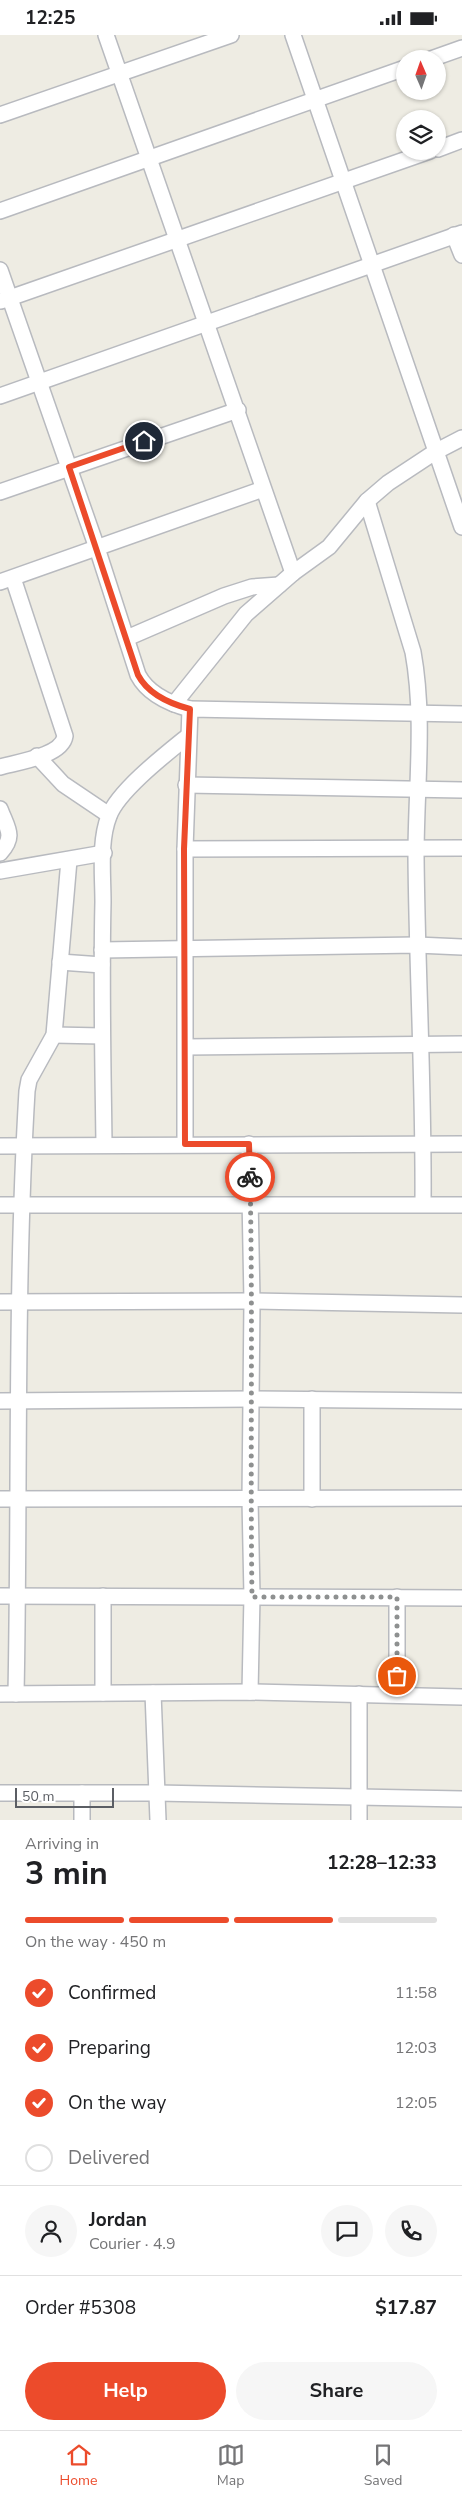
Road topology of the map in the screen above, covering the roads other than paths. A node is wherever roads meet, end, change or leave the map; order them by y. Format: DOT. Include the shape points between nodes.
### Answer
graph roads {
  1 [pos="106,35"];
  2 [pos="231,35"];
  3 [pos="293,35"];
  4 [pos="462,48"];
  5 [pos="446,54"];
  6 [pos="396,71"];
  7 [pos="119,74"];
  8 [pos="315,99"];
  9 [pos="0,115"];
  10 [pos="462,140"];
  11 [pos="446,146"];
  12 [pos="148,158"];
  13 [pos="404,160"];
  14 [pos="344,181"];
  15 [pos="0,211"];
  16 [pos="458,234"];
  17 [pos="177,240"];
  18 [pos="462,255"];
  19 [pos="374,265"];
  20 [pos="0,270"];
  21 [pos="5,300"];
  22 [pos="208,322"];
  23 [pos="39,383"];
  24 [pos="0,396"];
  25 [pos="238,410"];
  26 [pos="462,438"];
  27 [pos="435,452"];
  28 [pos="69,467"];
  29 [pos="262,489"];
  30 [pos="0,492"];
  31 [pos="367,501"];
  32 [pos="461,519"];
  33 [pos="97,548"];
  34 [pos="293,573"];
  35 [pos="6,580"];
  36 [pos="280,585"];
  37 [pos="126,638"];
  38 [pos="174,705"];
  39 [pos="190,709"];
  40 [pos="418,713"];
  41 [pos="462,713"];
  42 [pos="188,736"];
  43 [pos="37,756"];
  44 [pos="0,767"];
  45 [pos="186,785"];
  46 [pos="462,790"];
  47 [pos="417,791"];
  48 [pos="0,809"];
  49 [pos="109,815"];
  50 [pos="416,847"];
  51 [pos="462,848"];
  52 [pos="184,849"];
  53 [pos="0,853"];
  54 [pos="104,853"];
  55 [pos="69,860"];
  56 [pos="0,871"];
  57 [pos="417,945"];
  58 [pos="462,947"];
  59 [pos="184,950"];
  60 [pos="102,958"];
  61 [pos="60,962"];
  62 [pos="54,1035"];
  63 [pos="102,1036"];
  64 [pos="420,1043"];
  65 [pos="462,1044"];
  66 [pos="186,1047"];
  67 [pos="423,1143"];
  68 [pos="185,1144"];
  69 [pos="249,1144"];
  70 [pos="462,1144"];
  71 [pos="104,1145"];
  72 [pos="0,1146"];
  73 [pos="24,1146"];
  74 [pos="250,1203"];
  75 [pos="423,1203"];
  76 [pos="0,1205"];
  77 [pos="22,1205"];
  78 [pos="462,1205"];
  79 [pos="252,1301"];
  80 [pos="0,1302"];
  81 [pos="18,1302"];
  82 [pos="462,1305"];
  83 [pos="251,1399"];
  84 [pos="312,1399"];
  85 [pos="0,1401"];
  86 [pos="17,1401"];
  87 [pos="462,1401"];
  88 [pos="19,1498"];
  89 [pos="0,1499"];
  90 [pos="250,1499"];
  91 [pos="312,1499"];
  92 [pos="462,1499"];
  93 [pos="0,1595"];
  94 [pos="18,1596"];
  95 [pos="103,1596"];
  96 [pos="252,1597"];
  97 [pos="397,1597"];
  98 [pos="462,1598"];
  99 [pos="250,1692"];
  100 [pos="0,1693"];
  101 [pos="103,1693"];
  102 [pos="153,1693"];
  103 [pos="16,1694"];
  104 [pos="359,1694"];
  105 [pos="398,1695"];
  106 [pos="462,1697"];
  107 [pos="0,1793"];
  108 [pos="82,1793"];
  109 [pos="157,1793"];
  110 [pos="358,1797"];
  111 [pos="462,1799"];
  112 [pos="82,1820"];
  113 [pos="158,1820"];
  114 [pos="359,1820"];
  1 -- 7 [label="street"];
  2 -- 7 [label="street"];
  3 -- 8 [label="street"];
  4 -- 5 [label="street"];
  6 -- 8 [label="street"];
  7 -- 9 [label="street"];
  7 -- 12 [label="street"];
  8 -- 12 [label="street"];
  8 -- 14 [label="street"];
  10 -- 11 [label="street"];
  12 -- 15 [label="street"];
  12 -- 17 [label="street"];
  13 -- 14 [label="street"];
  14 -- 17 [label="street"];
  14 -- 19 [label="street"];
  16 -- 18 [label="street"];
  16 -- 19 [label="street"];
  17 -- 21 [label="street"];
  17 -- 22 [label="street"];
  19 -- 22 [label="street"];
  19 -- 27 [label="street"];
  20 -- 21 [label="street"];
  21 -- 23 [label="street"];
  22 -- 23 [label="street"];
  22 -- 25 [label="street"];
  23 -- 24 [label="street"];
  23 -- 28 [label="street"];
  25 -- 28 [label="street"];
  25 -- 29 [label="street"];
  26 -- 27 [label="street"];
  27 -- 31 [label="street"];
  27 -- 32 [label="street"];
  28 -- 30 [label="street"];
  28 -- 33 [label="street"];
  29 -- 33 [label="street"];
  29 -- 34 [label="street"];
  31 -- 34 [label="street" via="329,547"];
  31 -- 40 [label="street" via="413,652"];
  33 -- 35 [label="street"];
  33 -- 37 [label="street"];
  34 -- 36 [label="street"];
  35 -- 43 [label="street" via="65,736 64,743 55,751"];
  36 -- 37 [label="street" via="252,587 224,596"];
  36 -- 38 [label="street" via="246,614"];
  37 -- 38 [label="street" via="144,685"];
  38 -- 39 [label="street"];
  39 -- 40 [label="street"];
  39 -- 42 [label="street"];
  40 -- 41 [label="street"];
  40 -- 47 [label="street"];
  42 -- 45 [label="street"];
  42 -- 49 [label="street" via="151,766"];
  43 -- 44 [label="street"];
  43 -- 49 [label="street" via="63,784"];
  45 -- 47 [label="street"];
  45 -- 52 [label="street"];
  46 -- 47 [label="street"];
  47 -- 50 [label="street"];
  48 -- 53 [label="street" via="10,836"];
  49 -- 54 [label="street"];
  50 -- 51 [label="street"];
  50 -- 52 [label="street"];
  50 -- 57 [label="street"];
  52 -- 59 [label="street"];
  54 -- 55 [label="street"];
  54 -- 60 [label="street"];
  55 -- 56 [label="street"];
  55 -- 61 [label="street"];
  57 -- 58 [label="street"];
  57 -- 59 [label="street"];
  57 -- 64 [label="street"];
  59 -- 60 [label="street"];
  59 -- 66 [label="street"];
  60 -- 61 [label="street"];
  60 -- 63 [label="street"];
  61 -- 62 [label="street"];
  62 -- 63 [label="street"];
  62 -- 73 [label="street" via="29,1080"];
  63 -- 71 [label="street"];
  64 -- 65 [label="street"];
  64 -- 66 [label="street"];
  64 -- 67 [label="street"];
  66 -- 68 [label="street"];
  67 -- 69 [label="street"];
  67 -- 70 [label="street"];
  67 -- 75 [label="street"];
  68 -- 69 [label="street"];
  68 -- 71 [label="street"];
  69 -- 74 [label="street"];
  71 -- 73 [label="street"];
  72 -- 73 [label="street"];
  73 -- 77 [label="street"];
  74 -- 75 [label="street"];
  74 -- 77 [label="street"];
  74 -- 79 [label="street"];
  75 -- 78 [label="street"];
  76 -- 77 [label="street"];
  77 -- 81 [label="street"];
  79 -- 81 [label="street"];
  79 -- 82 [label="street"];
  79 -- 83 [label="street"];
  80 -- 81 [label="street"];
  81 -- 86 [label="street"];
  83 -- 84 [label="street"];
  83 -- 86 [label="street"];
  83 -- 90 [label="street"];
  84 -- 87 [label="street"];
  84 -- 91 [label="street"];
  85 -- 86 [label="street"];
  86 -- 88 [label="street"];
  88 -- 89 [label="street"];
  88 -- 90 [label="street"];
  88 -- 94 [label="street"];
  90 -- 91 [label="street"];
  90 -- 96 [label="street"];
  91 -- 92 [label="street"];
  93 -- 94 [label="street"];
  94 -- 95 [label="street"];
  94 -- 103 [label="street"];
  95 -- 96 [label="street"];
  95 -- 101 [label="street"];
  96 -- 97 [label="street"];
  96 -- 99 [label="street"];
  97 -- 98 [label="street"];
  97 -- 105 [label="street"];
  99 -- 102 [label="street"];
  99 -- 104 [label="street"];
  100 -- 103 [label="street"];
  101 -- 102 [label="street"];
  101 -- 103 [label="street"];
  102 -- 109 [label="street"];
  104 -- 105 [label="street"];
  104 -- 110 [label="street"];
  105 -- 106 [label="street"];
  107 -- 108 [label="street"];
  108 -- 109 [label="street"];
  108 -- 112 [label="street"];
  109 -- 110 [label="street"];
  109 -- 113 [label="street"];
  110 -- 111 [label="street"];
  110 -- 114 [label="street"];
}
